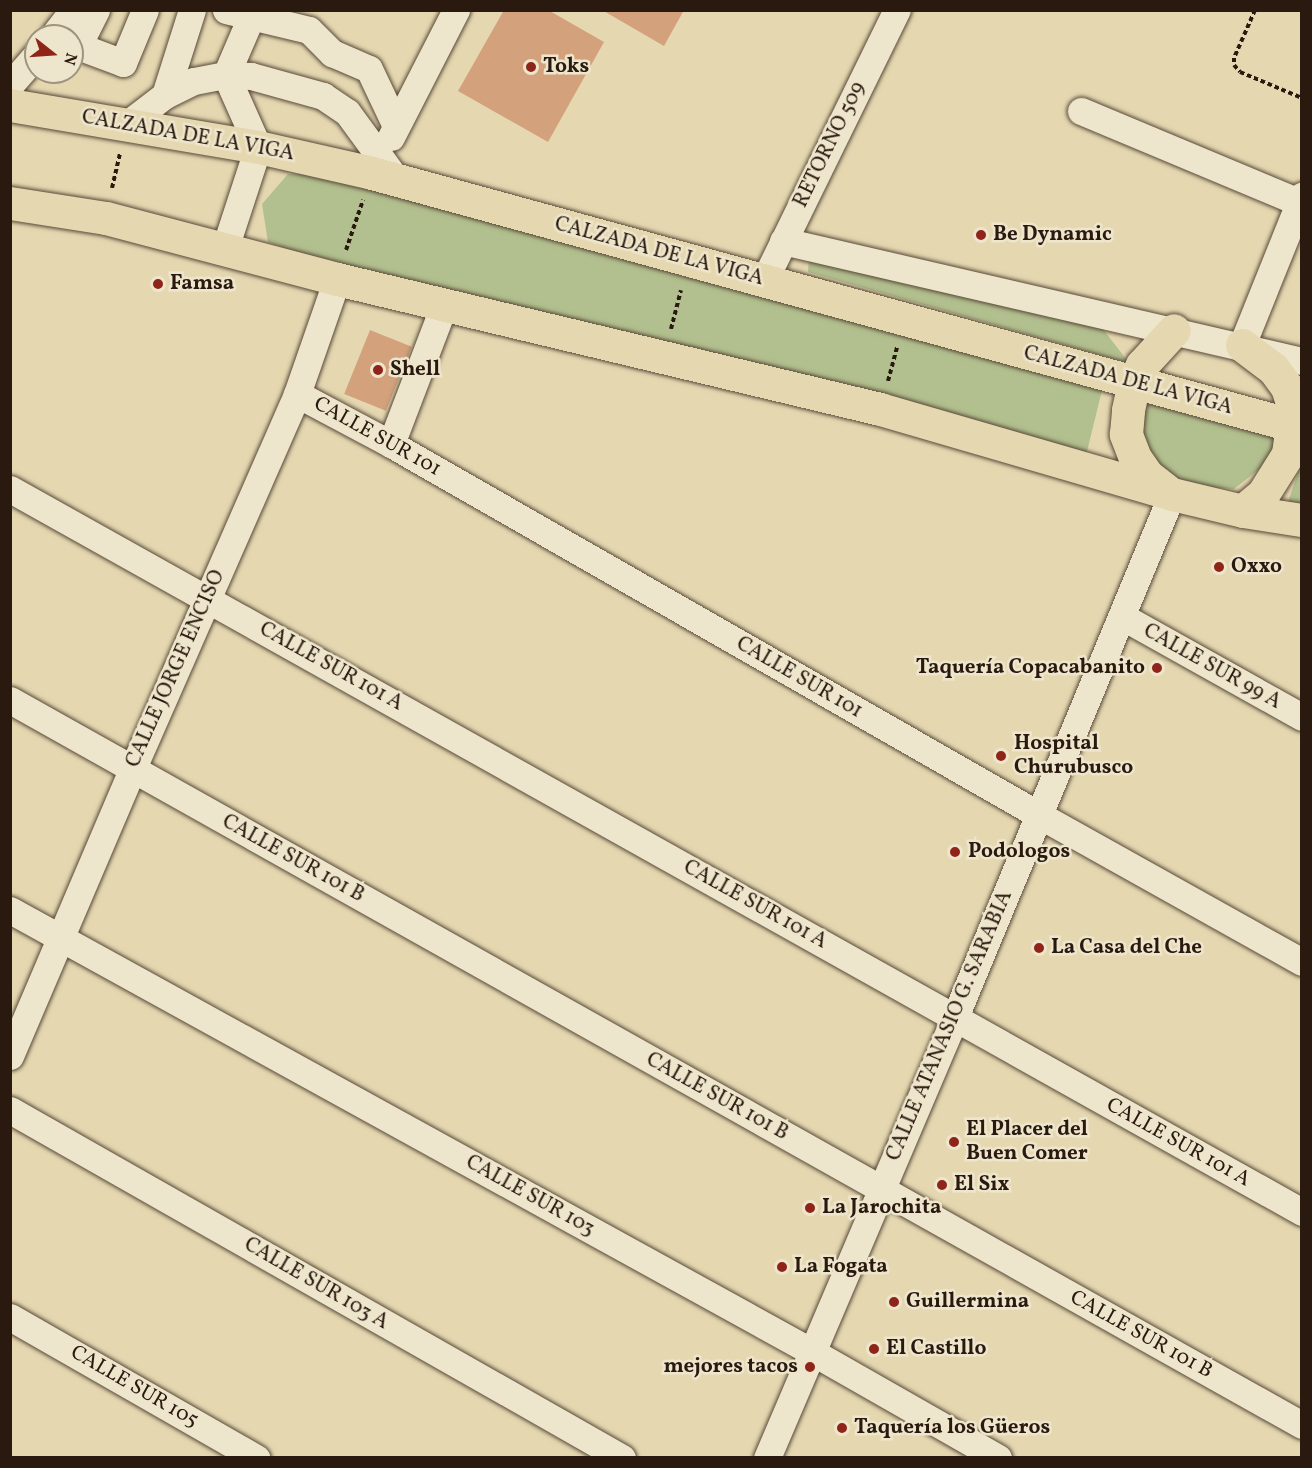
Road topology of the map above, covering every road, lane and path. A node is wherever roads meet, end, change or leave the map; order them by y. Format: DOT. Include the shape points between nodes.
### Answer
graph roads {
  1 [pos="73,10"];
  2 [pos="96,10"];
  3 [pos="145,10"];
  4 [pos="192,10"];
  5 [pos="456,10"];
  6 [pos="897,10"];
  7 [pos="1255,10"];
  8 [pos="239,14"];
  9 [pos="62,24"];
  10 [pos="24,69"];
  11 [pos="226,75"];
  12 [pos="10,85"];
  13 [pos="165,95"];
  14 [pos="1302,98"];
  15 [pos="10,105"];
  16 [pos="1081,111"];
  17 [pos="126,125"];
  18 [pos="396,126"];
  19 [pos="258,147"];
  20 [pos="383,171"];
  21 [pos="1300,199"];
  22 [pos="10,203"];
  23 [pos="106,218"];
  24 [pos="783,241"];
  25 [pos="225,248"];
  26 [pos="689,260"];
  27 [pos="337,279"];
  28 [pos="764,281"];
  29 [pos="444,305"];
  30 [pos="904,321"];
  31 [pos="1174,330"];
  32 [pos="1242,345"];
  33 [pos="664,359"];
  34 [pos="1302,360"];
  35 [pos="1134,382"];
  36 [pos="297,394"];
  37 [pos="880,410"];
  38 [pos="1298,427"];
  39 [pos="392,444"];
  40 [pos="10,489"];
  41 [pos="1172,494"];
  42 [pos="1243,511"];
  43 [pos="1302,520"];
  44 [pos="208,598"];
  45 [pos="1123,617"];
  46 [pos="10,700"];
  47 [pos="1302,717"];
  48 [pos="133,768"];
  49 [pos="1039,815"];
  50 [pos="10,910"];
  51 [pos="60,938"];
  52 [pos="1302,962"];
  53 [pos="955,1017"];
  54 [pos="10,1056"];
  55 [pos="10,1110"];
  56 [pos="881,1189"];
  57 [pos="1302,1212"];
  58 [pos="10,1317"];
  59 [pos="814,1353"];
  60 [pos="1302,1425"];
  61 [pos="256,1458"];
  62 [pos="622,1458"];
  63 [pos="767,1458"];
  64 [pos="998,1458"];
  1 -- 9 [label="street"];
  2 -- 3 [label="street" via="78,46 123,63"];
  4 -- 13 [label="street"];
  5 -- 18 [label="street"];
  6 -- 24 [label="street, RETORNO 509"];
  7 -- 14 [label="path" via="1234,65 1240,72"];
  8 -- 11 [label="street"];
  8 -- 18 [label="street" via="309,30 332,53 369,69"];
  10 -- 12 [label="street"];
  11 -- 13 [label="street" via="194,81"];
  11 -- 19 [label="street"];
  11 -- 20 [label="street" via="251,76 323,96 347,112"];
  13 -- 17 [label="street"];
  15 -- 17 [label="main road, CALZADA DE LA VIGA"];
  16 -- 21 [label="street"];
  17 -- 19 [label="main road, CALZADA DE LA VIGA"];
  17 -- 23 [label="path"];
  18 -- 20 [label="street"];
  19 -- 20 [label="main road, CALZADA DE LA VIGA"];
  19 -- 25 [label="street"];
  20 -- 26 [label="main road, CALZADA DE LA VIGA"];
  20 -- 27 [label="path"];
  21 -- 32 [label="street"];
  22 -- 23 [label="main road"];
  23 -- 25 [label="main road"];
  24 -- 28 [label="street, RETORNO 509"];
  24 -- 31 [label="street, CALZADA DE LA VIGA"];
  25 -- 27 [label="main road"];
  26 -- 28 [label="main road, CALZADA DE LA VIGA"];
  26 -- 33 [label="path"];
  27 -- 29 [label="main road"];
  27 -- 36 [label="street, CALLE JORGE ENCISO"];
  28 -- 30 [label="main road, CALZADA DE LA VIGA"];
  29 -- 33 [label="main road"];
  29 -- 39 [label="street"];
  30 -- 35 [label="main road, CALZADA DE LA VIGA"];
  30 -- 37 [label="path"];
  31 -- 32 [label="street, CALZADA DE LA VIGA"];
  31 -- 35 [label="main road" via="1142,365"];
  32 -- 34 [label="street, CALZADA DE LA VIGA"];
  32 -- 38 [label="main road" via="1273,368 1287,387"];
  33 -- 37 [label="main road"];
  35 -- 38 [label="main road, CALZADA DE LA VIGA"];
  35 -- 41 [label="main road" via="1126,434 1147,475"];
  36 -- 39 [label="street, CALLE SUR 101"];
  36 -- 44 [label="street, CALLE JORGE ENCISO"];
  37 -- 41 [label="main road"];
  38 -- 42 [label="main road" via="1276,476"];
  39 -- 49 [label="street, CALLE SUR 101"];
  40 -- 44 [label="street, CALLE SUR 101 A"];
  41 -- 42 [label="main road"];
  41 -- 45 [label="street, CALLE ATANASIO G. SARABIA"];
  42 -- 43 [label="main road"];
  44 -- 48 [label="street, CALLE JORGE ENCISO"];
  44 -- 53 [label="street, CALLE SUR 101 A"];
  45 -- 47 [label="street, CALLE SUR 99 A"];
  45 -- 49 [label="street, CALLE ATANASIO G. SARABIA"];
  46 -- 48 [label="street, CALLE SUR 101 B"];
  48 -- 51 [label="street, CALLE JORGE ENCISO"];
  48 -- 56 [label="street, CALLE SUR 101 B"];
  49 -- 52 [label="street, CALLE SUR 101"];
  49 -- 53 [label="street, CALLE ATANASIO G. SARABIA"];
  50 -- 51 [label="street, CALLE SUR 103"];
  51 -- 54 [label="street, CALLE JORGE ENCISO"];
  51 -- 59 [label="street, CALLE SUR 103"];
  53 -- 56 [label="street, CALLE ATANASIO G. SARABIA"];
  53 -- 57 [label="street, CALLE SUR 101 A"];
  55 -- 62 [label="street, CALLE SUR 103 A"];
  56 -- 59 [label="street, CALLE ATANASIO G. SARABIA"];
  56 -- 60 [label="street, CALLE SUR 101 B"];
  58 -- 61 [label="street, CALLE SUR 105"];
  59 -- 63 [label="street, CALLE ATANASIO G. SARABIA"];
  59 -- 64 [label="street, CALLE SUR 103"];
}
